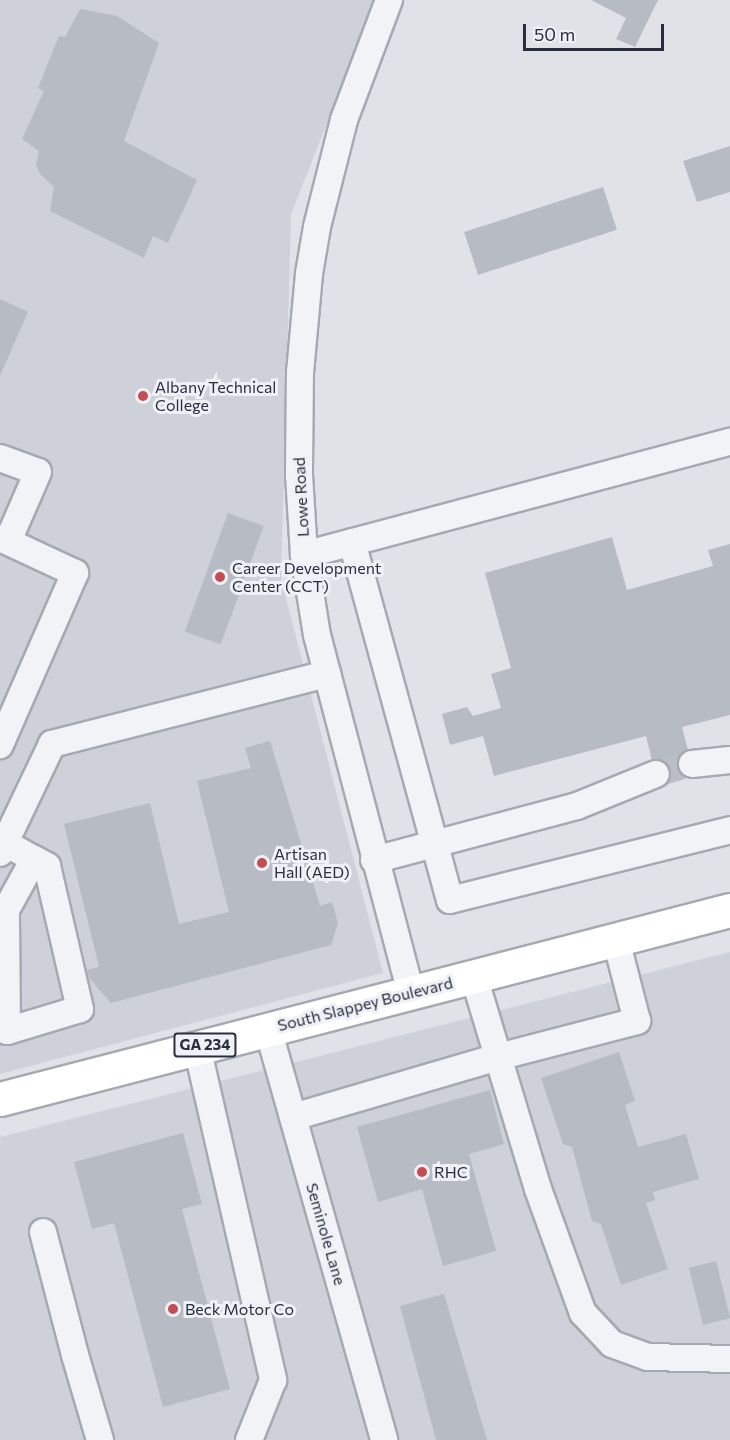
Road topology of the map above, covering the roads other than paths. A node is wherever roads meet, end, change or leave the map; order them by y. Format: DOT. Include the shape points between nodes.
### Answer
graph roads {
  1 [pos="389,0"];
  2 [pos="730,442"];
  3 [pos="0,458"];
  4 [pos="4,540"];
  5 [pos="352,542"];
  6 [pos="304,555"];
  7 [pos="327,674"];
  8 [pos="0,745"];
  9 [pos="730,760"];
  10 [pos="692,764"];
  11 [pos="656,774"];
  12 [pos="730,830"];
  13 [pos="434,843"];
  14 [pos="2,848"];
  15 [pos="34,859"];
  16 [pos="374,860"];
  17 [pos="730,910"];
  18 [pos="616,940"];
  19 [pos="474,977"];
  20 [pos="411,994"];
  21 [pos="268,1029"];
  22 [pos="197,1047"];
  23 [pos="498,1058"];
  24 [pos="0,1099"];
  25 [pos="293,1118"];
  26 [pos="43,1232"];
  27 [pos="730,1359"];
  28 [pos="100,1440"];
  29 [pos="249,1440"];
  30 [pos="384,1440"];
  1 -- 6 [label="street, Lowe Road" via="344,120 309,274 299,413"];
  2 -- 5 [label="street"];
  3 -- 4 [label="street" via="38,472"];
  4 -- 8 [label="street" via="75,573"];
  5 -- 6 [label="street"];
  5 -- 13 [label="street"];
  6 -- 7 [label="street, Lowe Road"];
  7 -- 14 [label="street" via="52,744"];
  7 -- 16 [label="street, Lowe Road"];
  9 -- 10 [label="street"];
  11 -- 13 [label="street" via="577,806"];
  12 -- 13 [label="street" via="450,900"];
  13 -- 16 [label="street"];
  14 -- 15 [label="street"];
  15 -- 15 [label="street" via="47,866 80,1009 7,1031 6,910"];
  16 -- 20 [label="street, Lowe Road"];
  17 -- 18 [label="main road, South Slappey Boulevard / GA 234"];
  18 -- 19 [label="main road, South Slappey Boulevard / GA 234"];
  18 -- 23 [label="street" via="637,1021"];
  19 -- 20 [label="main road, South Slappey Boulevard / GA 234"];
  19 -- 23 [label="street"];
  20 -- 21 [label="main road, South Slappey Boulevard / GA 234"];
  21 -- 22 [label="main road, South Slappey Boulevard / GA 234"];
  21 -- 25 [label="street, Seminole Lane"];
  22 -- 24 [label="main road, South Slappey Boulevard / GA 234"];
  22 -- 29 [label="street" via="273,1380"];
  23 -- 25 [label="street"];
  23 -- 27 [label="street" via="538,1189 583,1313 612,1344 648,1357"];
  25 -- 30 [label="street, Seminole Lane"];
  26 -- 28 [label="street"];
}
